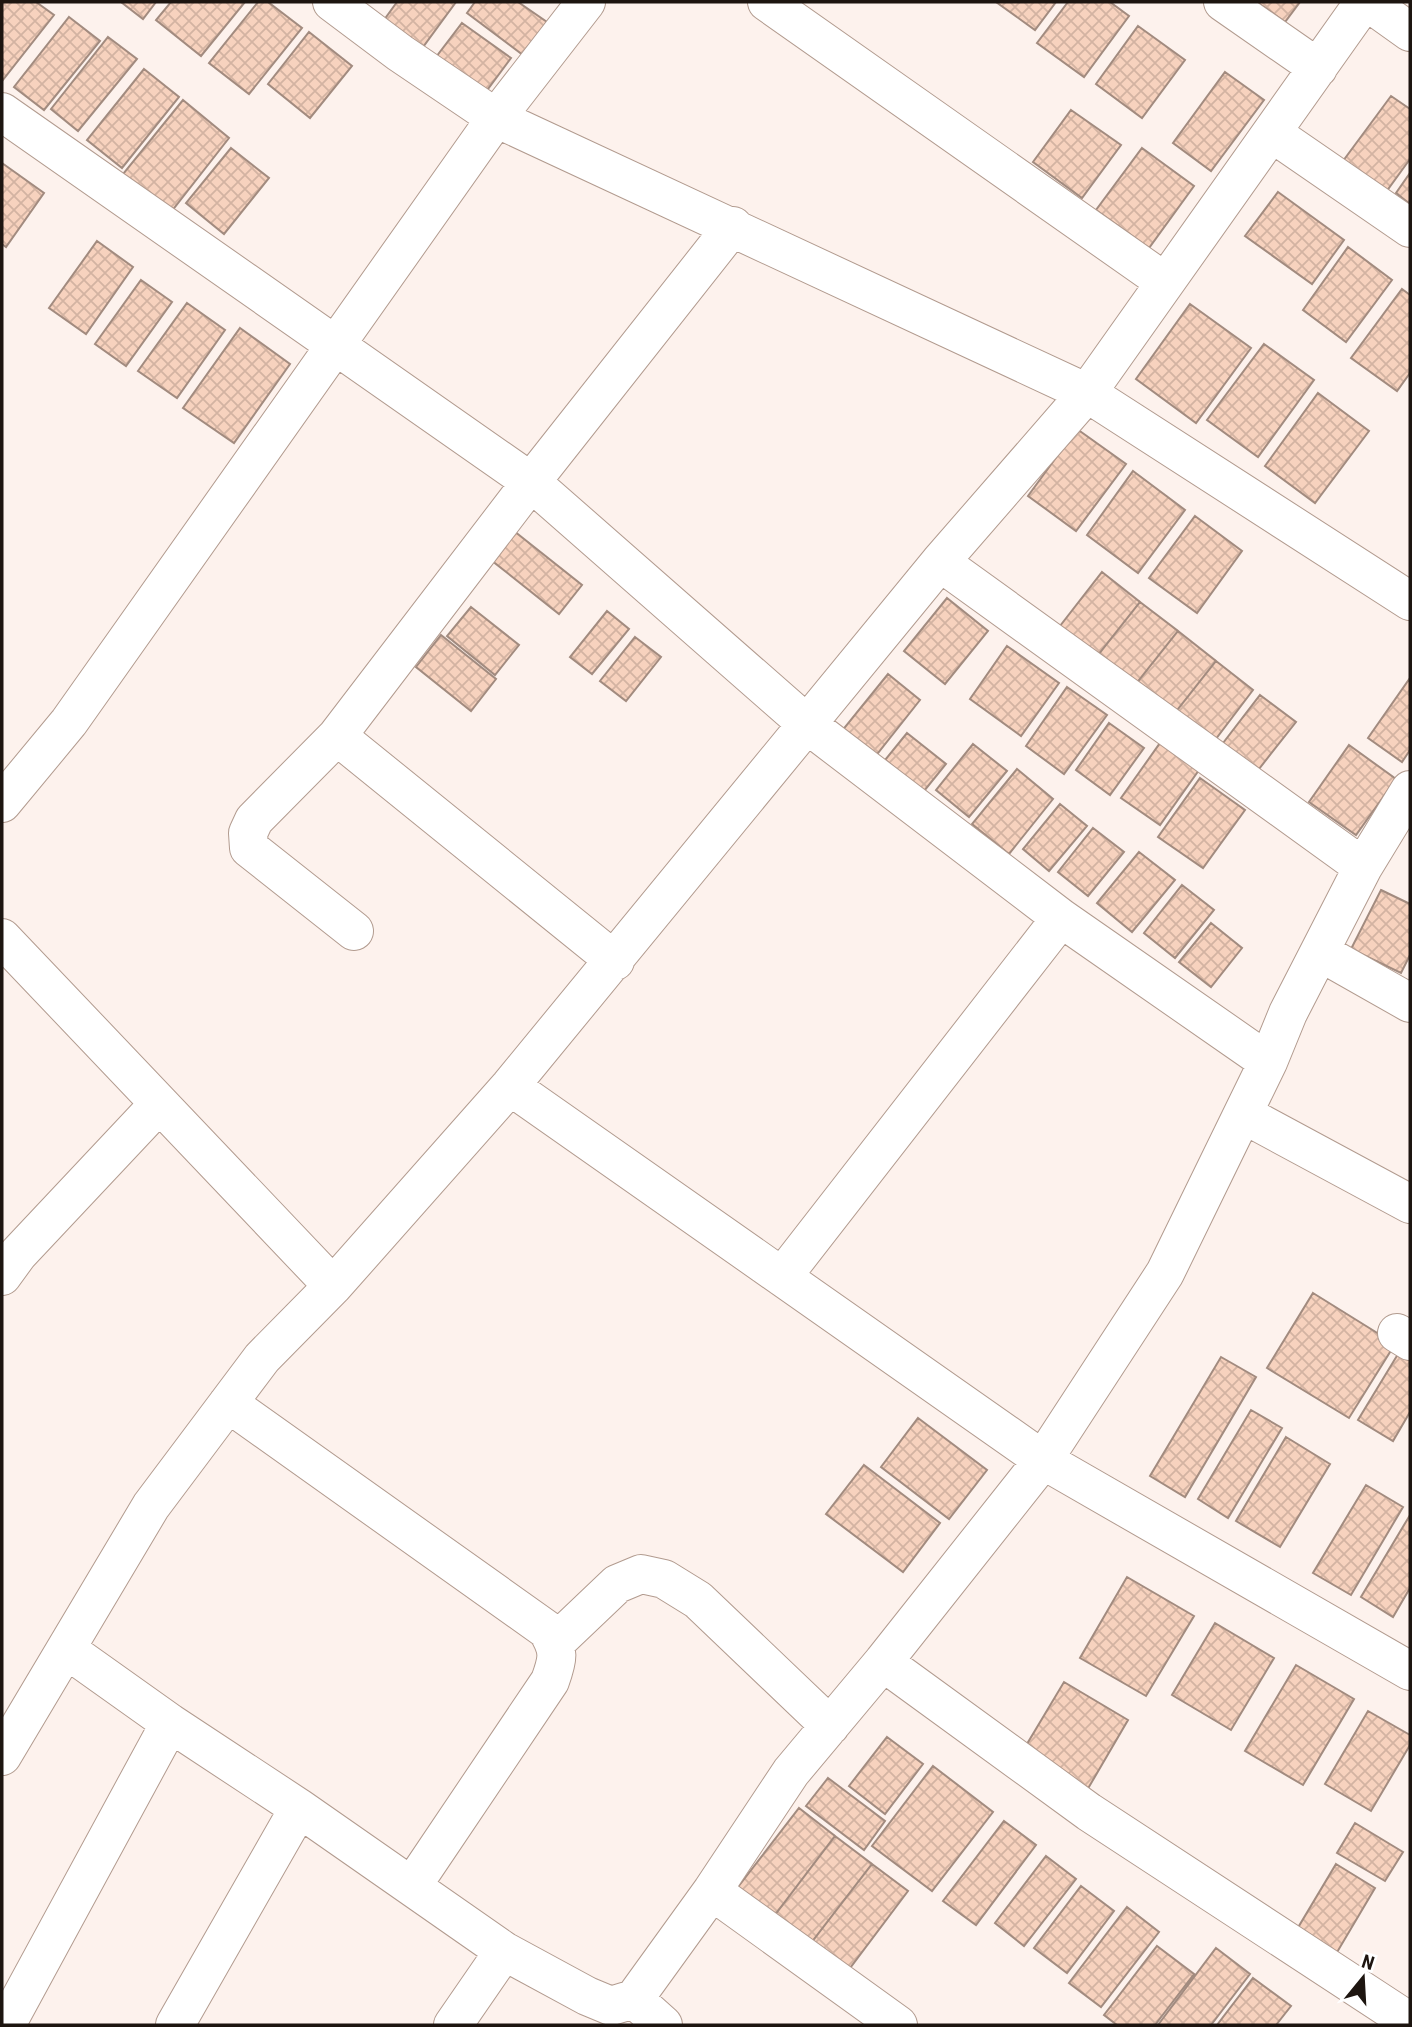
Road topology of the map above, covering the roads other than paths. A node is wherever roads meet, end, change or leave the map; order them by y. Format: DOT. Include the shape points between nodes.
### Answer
graph roads {
  1 [pos="332,2"];
  2 [pos="586,2"];
  3 [pos="767,2"];
  4 [pos="1223,2"];
  5 [pos="1366,2"];
  6 [pos="1410,32"];
  7 [pos="1318,68"];
  8 [pos="2,112"];
  9 [pos="496,118"];
  10 [pos="1272,134"];
  11 [pos="733,226"];
  12 [pos="1410,228"];
  13 [pos="1165,282"];
  14 [pos="335,347"];
  15 [pos="1087,393"];
  16 [pos="531,482"];
  17 [pos="940,562"];
  18 [pos="1410,601"];
  19 [pos="808,725"];
  20 [pos="337,736"];
  21 [pos="1410,790"];
  22 [pos="2,803"];
  23 [pos="1363,867"];
  24 [pos="1061,918"];
  25 [pos="354,930"];
  26 [pos="2,938"];
  27 [pos="1320,952"];
  28 [pos="615,961"];
  29 [pos="1410,1003"];
  30 [pos="1268,1062"];
  31 [pos="510,1086"];
  32 [pos="159,1104"];
  33 [pos="1243,1114"];
  34 [pos="1410,1204"];
  35 [pos="2,1276"];
  36 [pos="782,1277"];
  37 [pos="333,1286"];
  38 [pos="228,1404"];
  39 [pos="1043,1460"];
  40 [pos="555,1643"];
  41 [pos="66,1649"];
  42 [pos="883,1662"];
  43 [pos="1410,1671"];
  44 [pos="170,1723"];
  45 [pos="830,1726"];
  46 [pos="2,1756"];
  47 [pos="299,1808"];
  48 [pos="412,1886"];
  49 [pos="712,1891"];
  50 [pos="504,1951"];
  51 [pos="634,2000"];
  52 [pos="1410,2022"];
  53 [pos="6,2025"];
  54 [pos="175,2025"];
  55 [pos="453,2025"];
  56 [pos="663,2025"];
  57 [pos="898,2025"];
  1 -- 9 [label="street"];
  2 -- 9 [label="street"];
  3 -- 13 [label="street"];
  4 -- 7 [label="street"];
  5 -- 6 [label="street"];
  5 -- 7 [label="street"];
  7 -- 10 [label="street"];
  8 -- 14 [label="street"];
  9 -- 11 [label="street"];
  9 -- 14 [label="street"];
  10 -- 12 [label="street"];
  10 -- 13 [label="street"];
  11 -- 15 [label="street"];
  11 -- 16 [label="street"];
  13 -- 15 [label="street"];
  14 -- 16 [label="street"];
  14 -- 22 [label="street" via="69,722"];
  15 -- 17 [label="street"];
  15 -- 18 [label="street"];
  16 -- 19 [label="street"];
  16 -- 20 [label="street"];
  17 -- 19 [label="street"];
  17 -- 23 [label="street"];
  19 -- 24 [label="street"];
  19 -- 28 [label="street"];
  20 -- 25 [label="street" via="254,820 248,832 249,849"];
  20 -- 28 [label="street"];
  21 -- 23 [label="street"];
  23 -- 27 [label="street"];
  24 -- 30 [label="street"];
  24 -- 36 [label="street"];
  26 -- 32 [label="street"];
  27 -- 29 [label="street"];
  27 -- 30 [label="street"];
  28 -- 31 [label="street"];
  30 -- 33 [label="street"];
  31 -- 36 [label="street"];
  31 -- 37 [label="street"];
  32 -- 35 [label="street"];
  32 -- 37 [label="street"];
  33 -- 34 [label="street"];
  33 -- 39 [label="street" via="1165,1273"];
  36 -- 39 [label="street"];
  37 -- 38 [label="street" via="262,1358"];
  38 -- 40 [label="street" via="547,1630"];
  38 -- 41 [label="street" via="151,1506"];
  39 -- 42 [label="street"];
  39 -- 43 [label="street"];
  40 -- 45 [label="street" via="617,1584 641,1574 664,1579 698,1600"];
  40 -- 48 [label="street" via="558,1660 550,1681"];
  41 -- 44 [label="street"];
  41 -- 46 [label="street"];
  42 -- 45 [label="street"];
  42 -- 52 [label="street" via="1089,1812"];
  44 -- 47 [label="street"];
  44 -- 53 [label="street"];
  45 -- 49 [label="street" via="791,1772"];
  47 -- 48 [label="street"];
  47 -- 54 [label="street"];
  48 -- 50 [label="street"];
  49 -- 51 [label="street"];
  49 -- 57 [label="street"];
  50 -- 51 [label="street" via="611,2006"];
  50 -- 55 [label="street"];
  51 -- 56 [label="street"];
}
